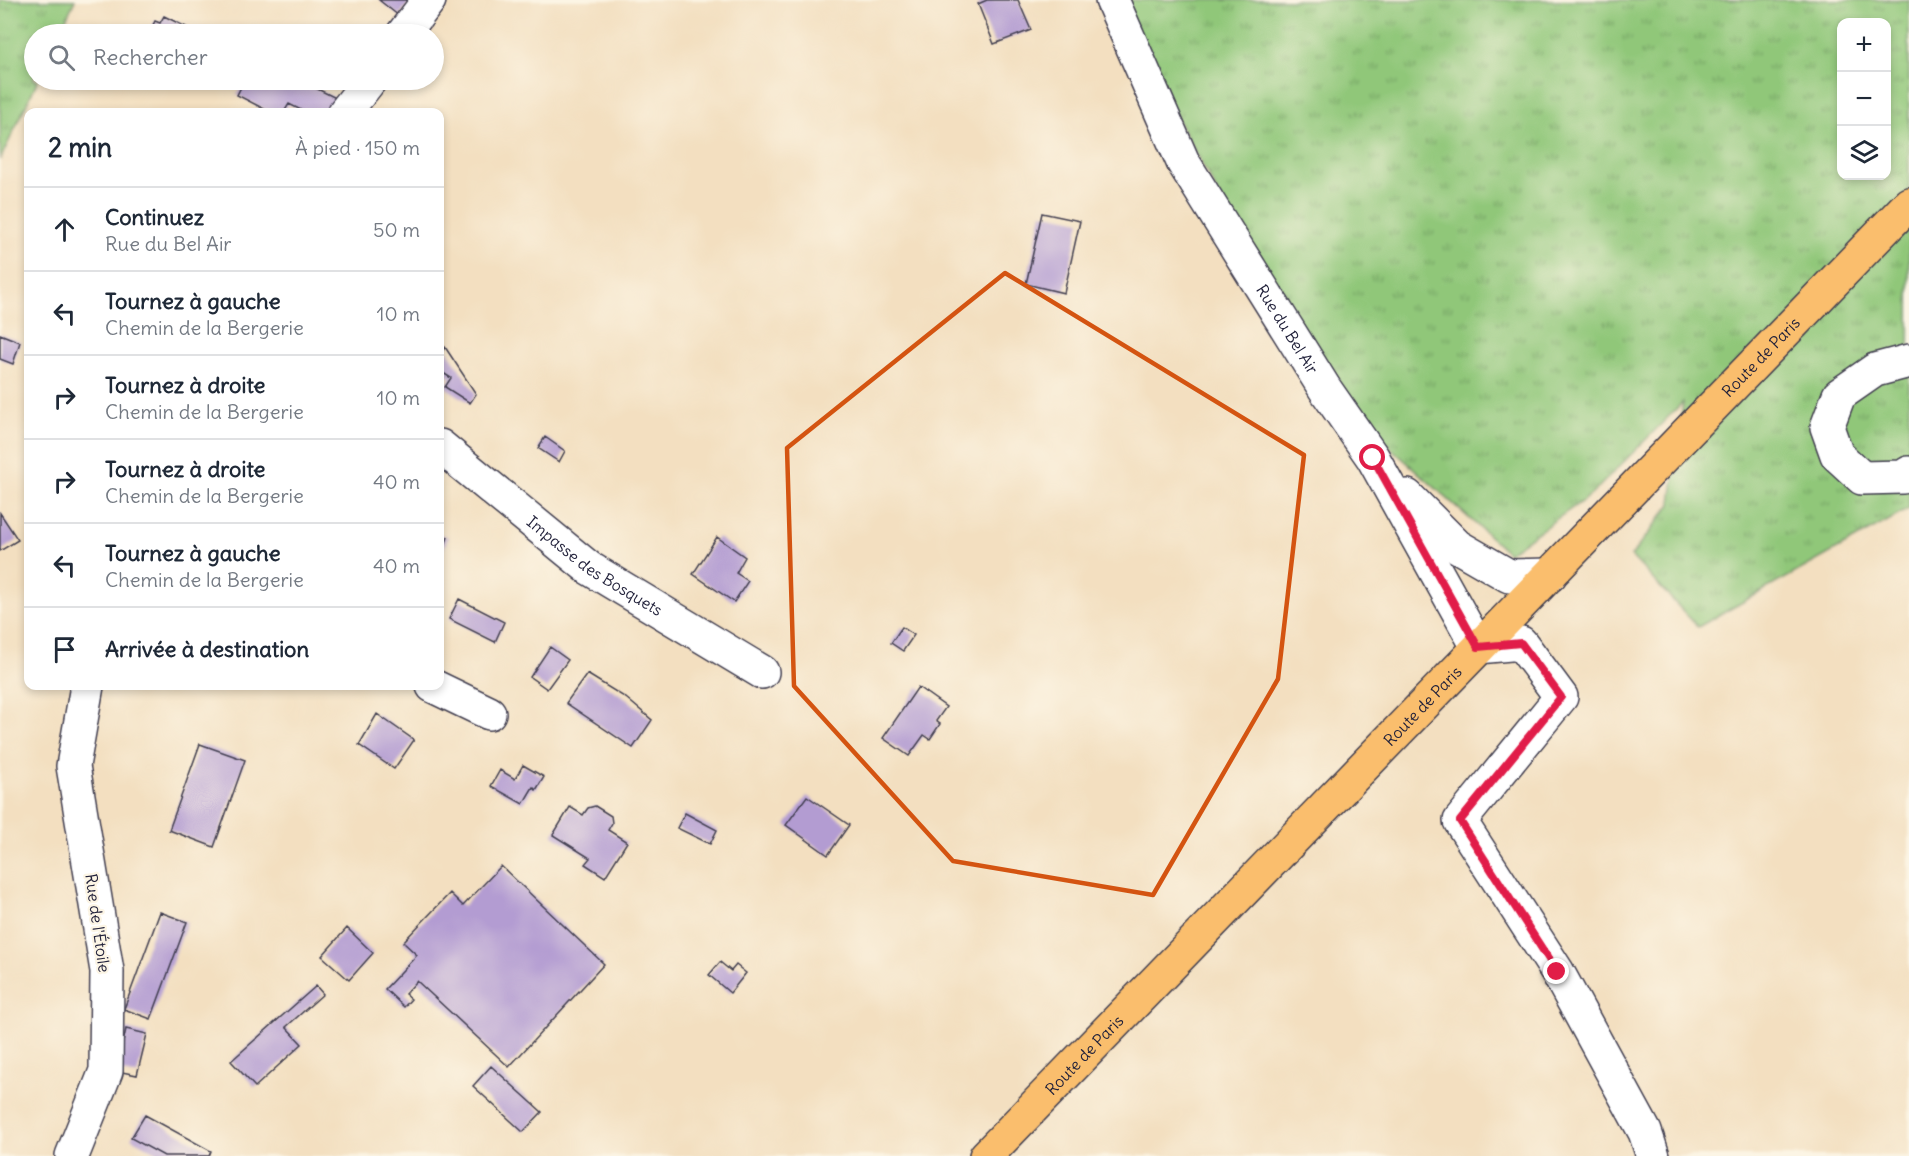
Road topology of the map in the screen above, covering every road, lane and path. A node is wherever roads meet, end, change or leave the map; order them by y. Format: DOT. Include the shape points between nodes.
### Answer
graph roads {
  1 [pos="429,0"];
  2 [pos="1112,0"];
  3 [pos="411,24"];
  4 [pos="362,90"];
  5 [pos="348,108"];
  6 [pos="1909,204"];
  7 [pos="1909,361"];
  8 [pos="444,449"];
  9 [pos="1373,458"];
  10 [pos="1909,473"];
  11 [pos="1550,575"];
  12 [pos="1478,647"];
  13 [pos="762,672"];
  14 [pos="86,690"];
  15 [pos="442,690"];
  16 [pos="489,713"];
  17 [pos="72,1156"];
  18 [pos="986,1156"];
  19 [pos="1653,1156"];
  1 -- 3 [label="street"];
  2 -- 9 [label="street, Rue du Bel Air" via="1183,162 1325,389"];
  4 -- 5 [label="street"];
  6 -- 11 [label="main road, Route de Paris"];
  7 -- 10 [label="street" via="1875,370 1839,395 1827,427 1837,455 1862,478 1904,477"];
  8 -- 13 [label="street, Impasse des Bosquets" via="589,568"];
  9 -- 11 [label="street" via="1457,546 1509,576"];
  9 -- 12 [label="street, Rue du Bel Air"];
  11 -- 12 [label="main road, Route de Paris"];
  12 -- 18 [label="main road, Route de Paris"];
  12 -- 19 [label="street" via="1521,643 1561,697 1460,821 1557,972 1645,1132"];
  14 -- 17 [label="street, Rue de l'Étoile" via="73,766 107,971 106,1071"];
  15 -- 16 [label="street"];
}
